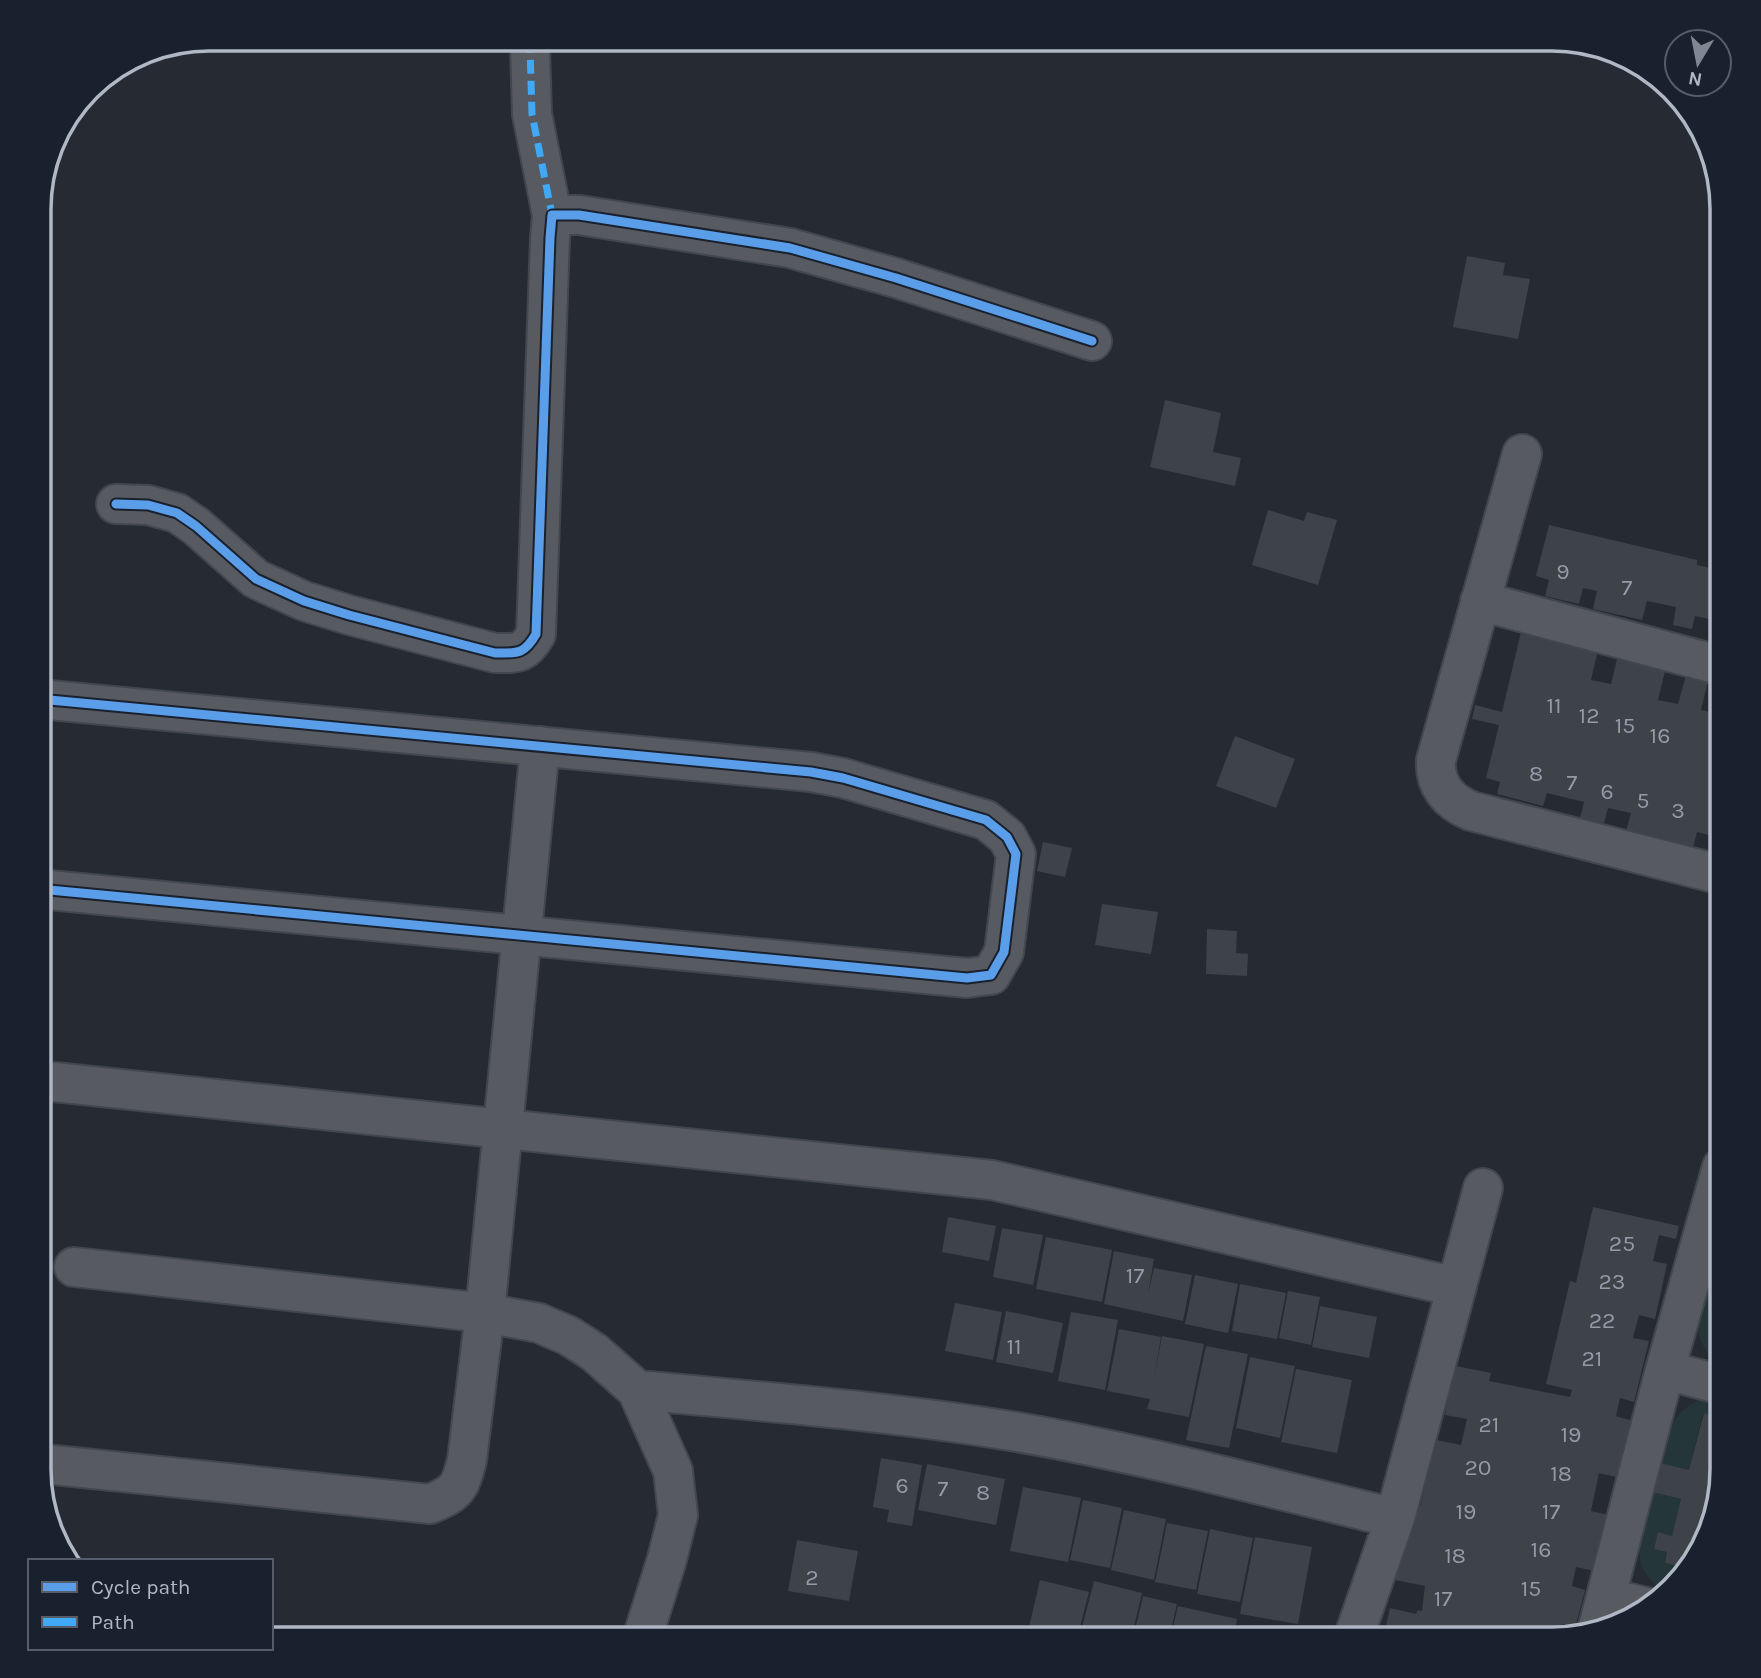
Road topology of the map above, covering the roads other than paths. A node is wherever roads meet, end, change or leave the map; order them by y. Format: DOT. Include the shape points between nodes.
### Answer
graph roads {
  1 [pos="530,51"];
  2 [pos="552,215"];
  3 [pos="1092,341"];
  4 [pos="1522,454"];
  5 [pos="116,505"];
  6 [pos="1480,601"];
  7 [pos="1710,663"];
  8 [pos="51,700"];
  9 [pos="540,746"];
  10 [pos="1710,872"];
  11 [pos="51,890"];
  12 [pos="522,935"];
  13 [pos="54,1082"];
  14 [pos="503,1129"];
  15 [pos="1483,1188"];
  16 [pos="1710,1210"];
  17 [pos="74,1268"];
  18 [pos="1456,1287"];
  19 [pos="485,1313"];
  20 [pos="1665,1370"];
  21 [pos="1710,1382"];
  22 [pos="637,1390"];
  23 [pos="54,1465"];
  24 [pos="1395,1518"];
  25 [pos="1623,1611"];
  26 [pos="1601,1614"];
  27 [pos="646,1627"];
  28 [pos="1357,1627"];
  1 -- 2 [label="street" via="532,114"];
  2 -- 3 [label="street" via="579,215 790,248"];
  2 -- 5 [label="street" via="536,634 529,646 516,653 495,653 304,601 256,579 177,513 148,505"];
  4 -- 6 [label="street"];
  6 -- 7 [label="street"];
  6 -- 10 [label="street" via="1436,760 1438,781 1450,799 1471,811"];
  8 -- 9 [label="street"];
  9 -- 12 [label="street"];
  9 -- 12 [label="street" via="843,778 986,820 1007,837 1016,854 1004,952 991,975 967,978"];
  11 -- 12 [label="street"];
  12 -- 14 [label="street"];
  13 -- 14 [label="street"];
  14 -- 18 [label="street" via="992,1180"];
  14 -- 19 [label="street"];
  15 -- 18 [label="street"];
  16 -- 20 [label="street"];
  17 -- 19 [label="street"];
  18 -- 24 [label="street"];
  19 -- 22 [label="street" via="539,1324 569,1336"];
  19 -- 23 [label="street" via="462,1482 447,1497 430,1504"];
  20 -- 21 [label="street"];
  20 -- 26 [label="street"];
  22 -- 24 [label="street" via="885,1413 1017,1433"];
  22 -- 27 [label="street" via="673,1471 678,1515"];
  24 -- 28 [label="street"];
  25 -- 26 [label="street"];
}
